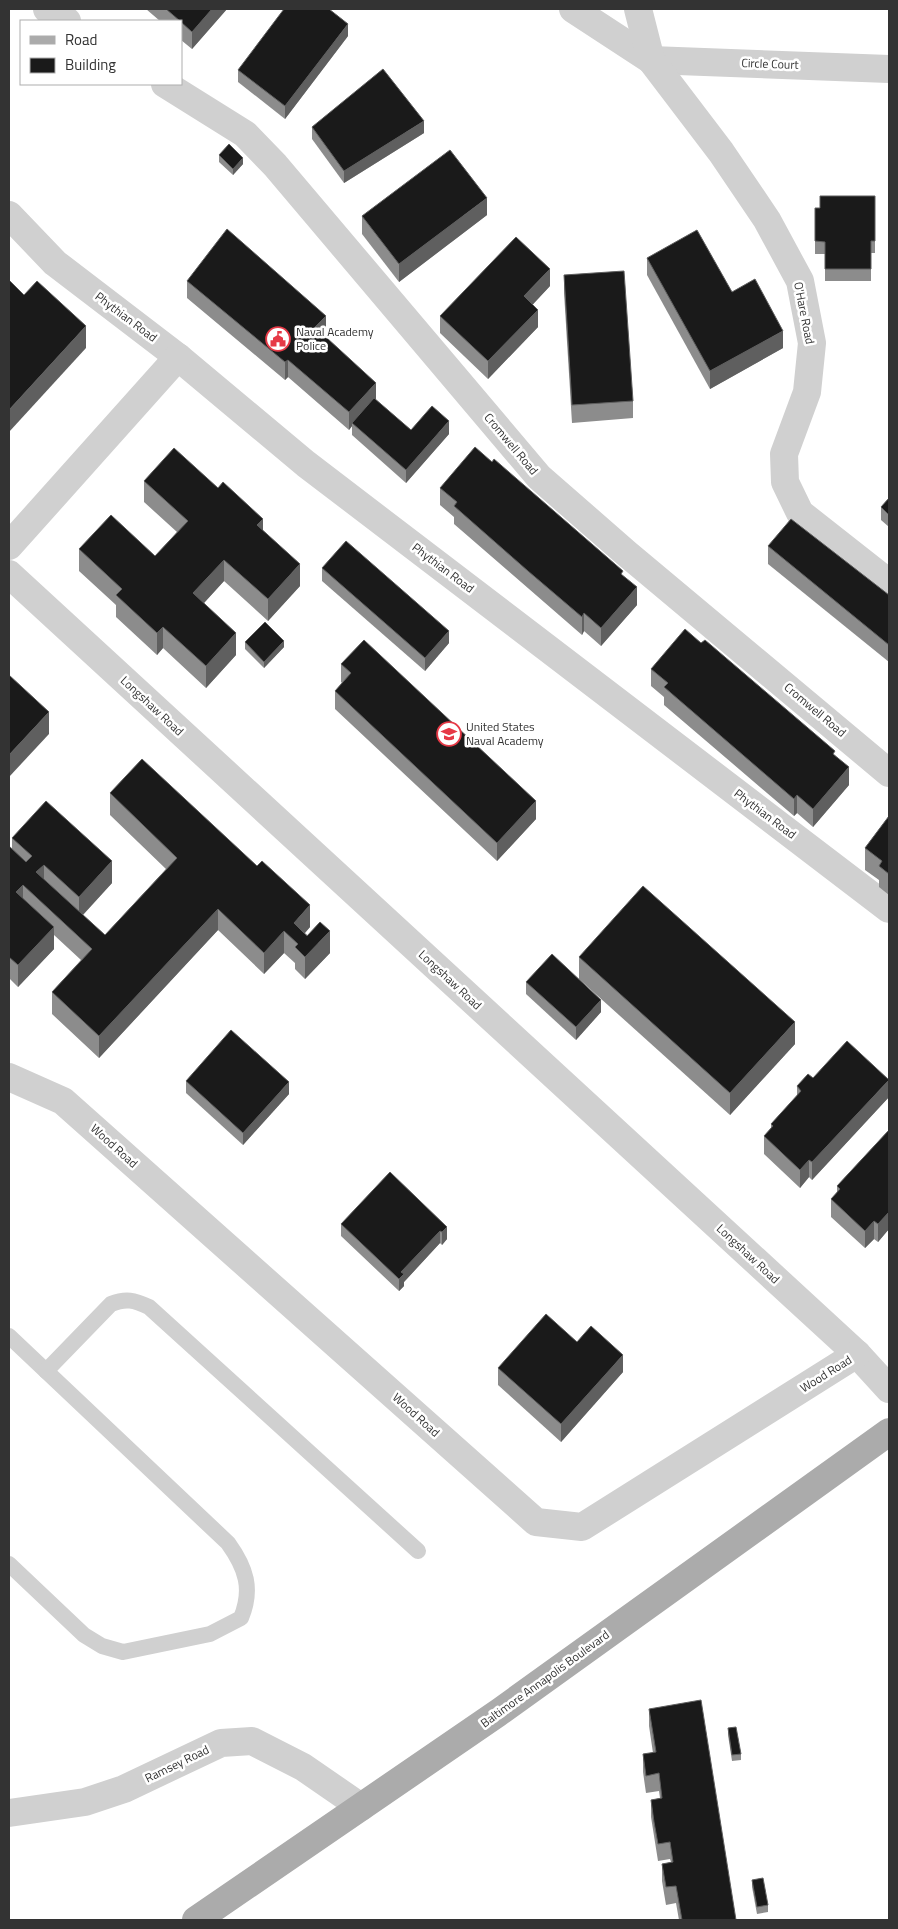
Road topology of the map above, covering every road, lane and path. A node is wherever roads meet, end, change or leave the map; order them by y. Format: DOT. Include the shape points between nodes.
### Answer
graph roads {
  1 [pos="47,9"];
  2 [pos="573,9"];
  3 [pos="638,9"];
  4 [pos="65,20"];
  5 [pos="651,60"];
  6 [pos="889,68"];
  7 [pos="167,85"];
  8 [pos="9,215"];
  9 [pos="178,357"];
  10 [pos="9,546"];
  11 [pos="9,574"];
  12 [pos="889,583"];
  13 [pos="889,773"];
  14 [pos="889,908"];
  15 [pos="9,1077"];
  16 [pos="9,1336"];
  17 [pos="857,1354"];
  18 [pos="46,1371"];
  19 [pos="889,1389"];
  20 [pos="889,1432"];
  21 [pos="418,1551"];
  22 [pos="9,1564"];
  23 [pos="361,1807"];
  24 [pos="9,1814"];
  25 [pos="196,1920"];
  1 -- 4 [label="street"];
  2 -- 5 [label="street"];
  3 -- 5 [label="street, O'Hare Road"];
  5 -- 6 [label="street, Circle Court"];
  5 -- 12 [label="street, O'Hare Road" via="721,152 767,220 800,281 812,343 807,392 784,454 785,482 800,513"];
  7 -- 13 [label="street, Cromwell Road" via="245,134 275,165 539,477"];
  8 -- 9 [label="street, Phythian Road" via="55,263"];
  9 -- 10 [label="street"];
  9 -- 14 [label="street, Phythian Road" via="306,464"];
  11 -- 17 [label="street, Longshaw Road"];
  15 -- 17 [label="street, Wood Road" via="63,1101 536,1522 582,1527"];
  16 -- 18 [label="lane"];
  17 -- 19 [label="street, Longshaw Road"];
  18 -- 21 [label="lane" via="111,1304 122,1300 142,1303"];
  18 -- 22 [label="lane" via="228,1543 239,1558 247,1581 246,1605 241,1618 210,1634 124,1652 102,1646 84,1635"];
  20 -- 23 [label="main road, Baltimore Annapolis Boulevard" via="498,1713"];
  23 -- 24 [label="street, Ramsey Road" via="303,1766 252,1741 221,1743 124,1789 85,1802"];
  23 -- 25 [label="main road, Baltimore Annapolis Boulevard"];
}
